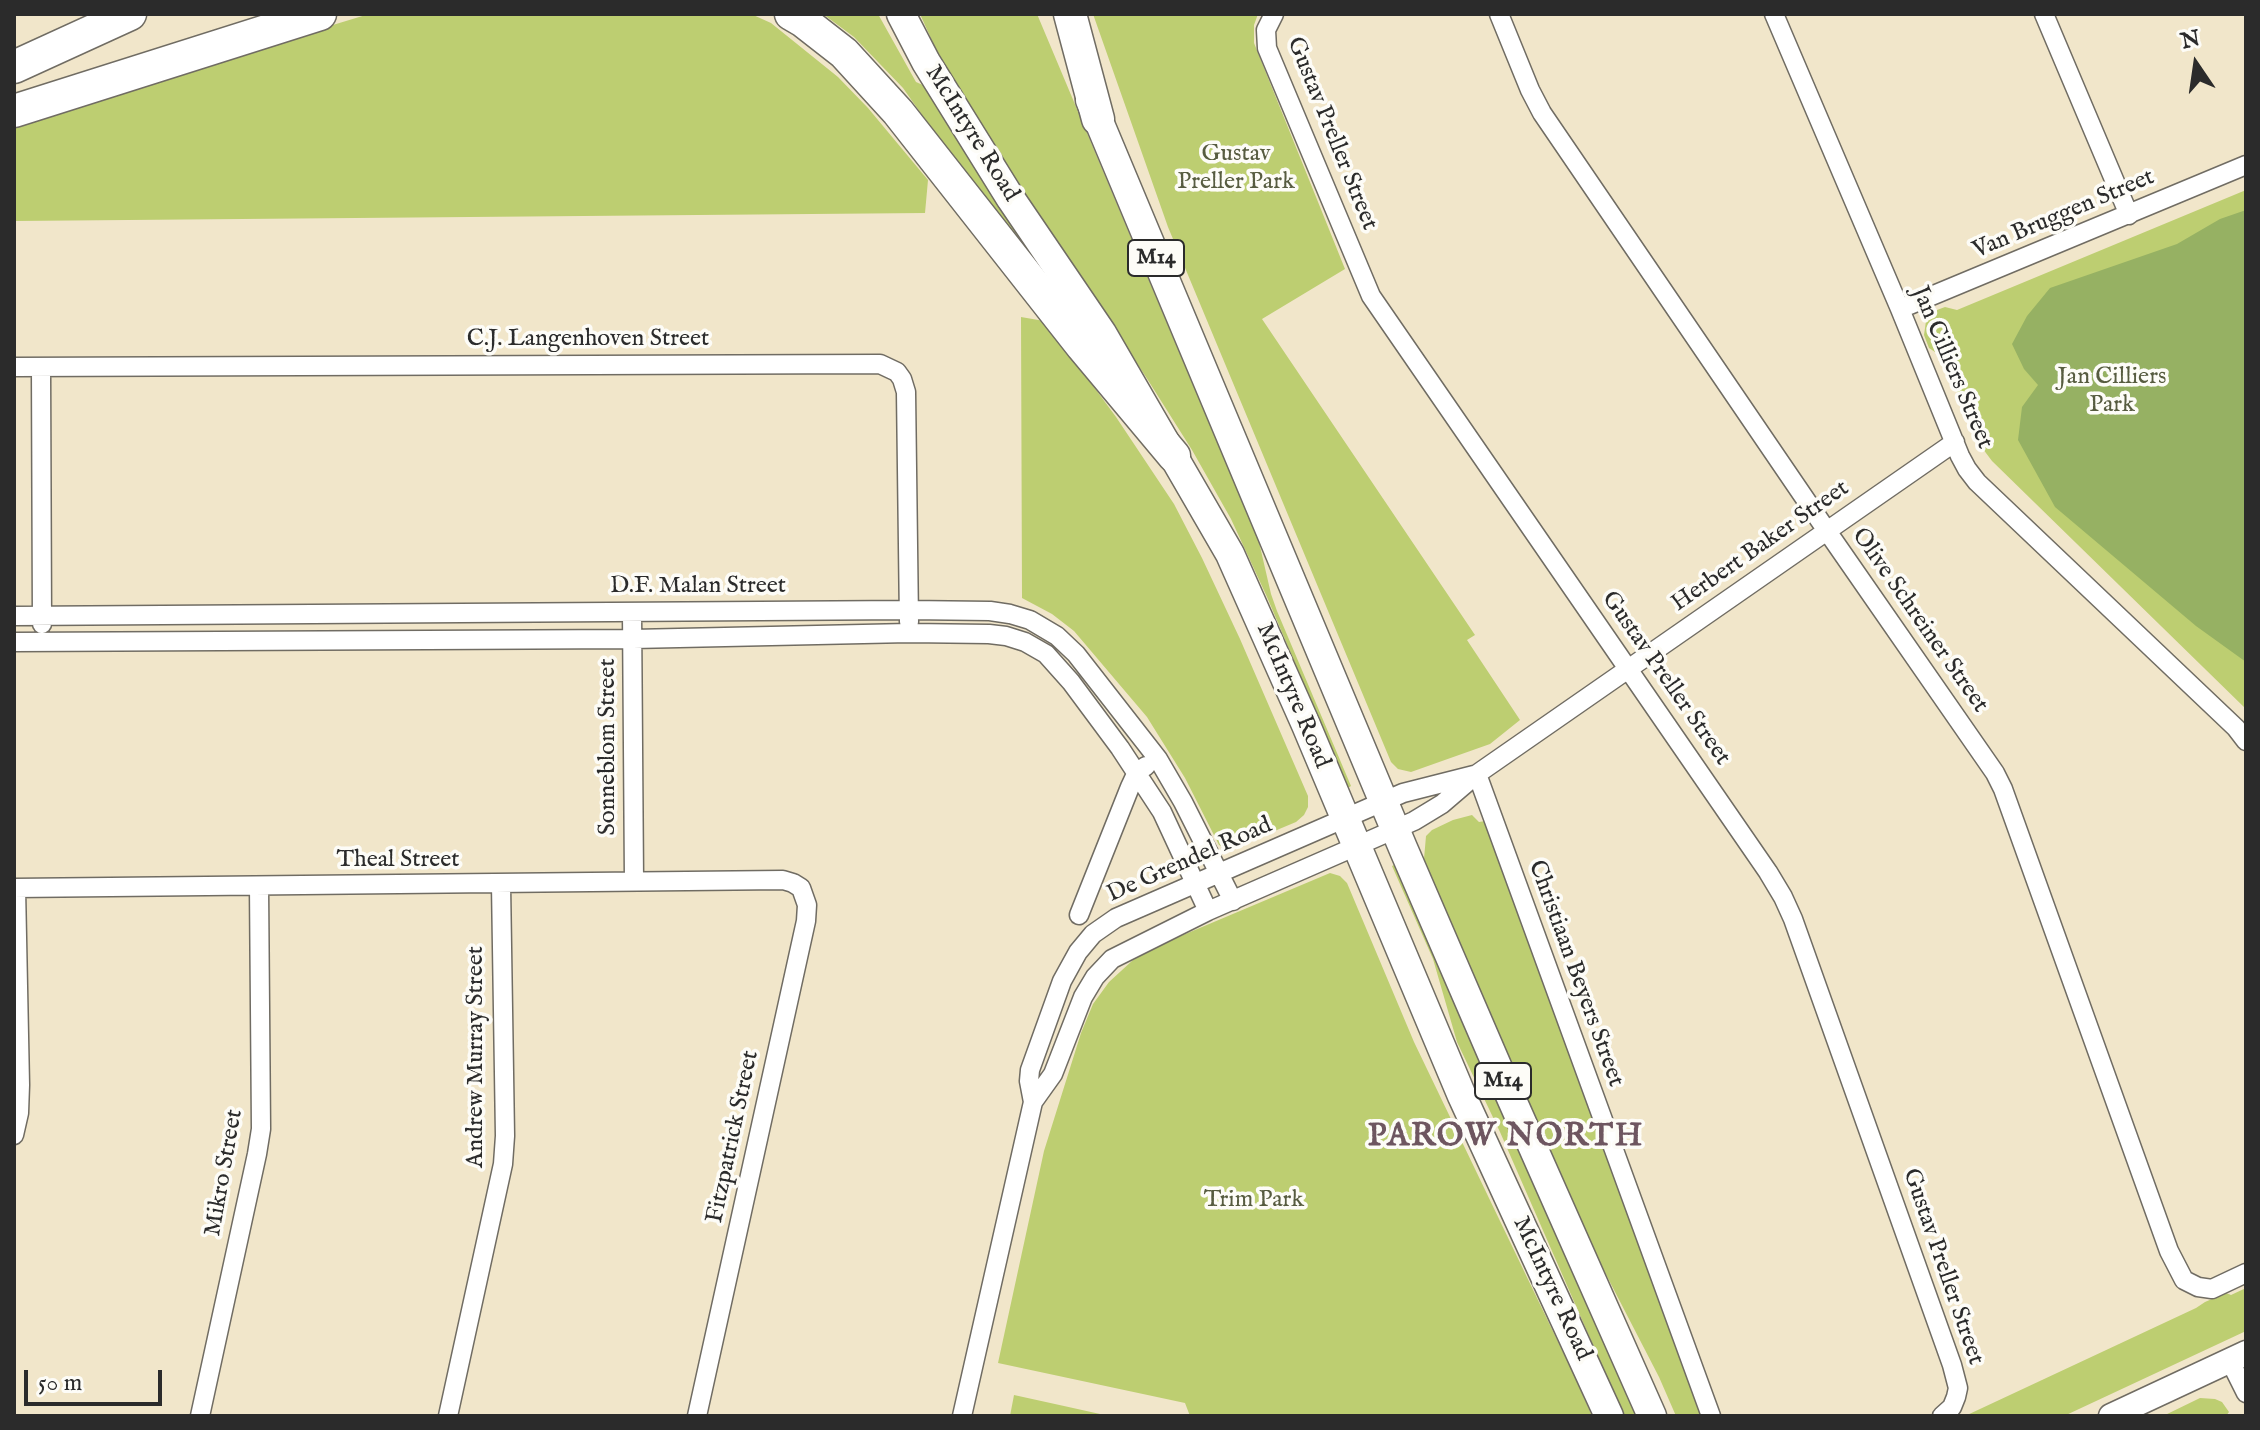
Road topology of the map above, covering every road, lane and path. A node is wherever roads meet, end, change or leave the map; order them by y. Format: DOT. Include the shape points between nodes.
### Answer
graph roads {
  1 [pos="130,14"];
  2 [pos="288,14"];
  3 [pos="320,14"];
  4 [pos="791,14"];
  5 [pos="901,14"];
  6 [pos="1054,14"];
  7 [pos="1070,14"];
  8 [pos="1274,14"];
  9 [pos="1499,14"];
  10 [pos="1774,14"];
  11 [pos="2044,14"];
  12 [pos="14,67"];
  13 [pos="95,84"];
  14 [pos="14,111"];
  15 [pos="1098,119"];
  16 [pos="2246,165"];
  17 [pos="2129,215"];
  18 [pos="1900,309"];
  19 [pos="14,367"];
  20 [pos="41,367"];
  21 [pos="1955,442"];
  22 [pos="1174,456"];
  23 [pos="1827,531"];
  24 [pos="909,610"];
  25 [pos="632,612"];
  26 [pos="42,615"];
  27 [pos="14,616"];
  28 [pos="909,633"];
  29 [pos="633,639"];
  30 [pos="14,642"];
  31 [pos="42,642"];
  32 [pos="1629,668"];
  33 [pos="2246,741"];
  34 [pos="1158,759"];
  35 [pos="1137,772"];
  36 [pos="1477,774"];
  37 [pos="1383,802"];
  38 [pos="1344,819"];
  39 [pos="1395,830"];
  40 [pos="1356,847"];
  41 [pos="1221,874"];
  42 [pos="783,880"];
  43 [pos="634,881"];
  44 [pos="501,884"];
  45 [pos="1196,884"];
  46 [pos="259,886"];
  47 [pos="15,888"];
  48 [pos="1233,901"];
  49 [pos="1208,911"];
  50 [pos="1079,915"];
  51 [pos="1033,1102"];
  52 [pos="14,1135"];
  53 [pos="2246,1273"];
  54 [pos="2238,1357"];
  55 [pos="2246,1393"];
  56 [pos="1947,1411"];
  57 [pos="200,1416"];
  58 [pos="448,1416"];
  59 [pos="697,1416"];
  60 [pos="962,1416"];
  61 [pos="1609,1416"];
  62 [pos="1652,1416"];
  63 [pos="1711,1416"];
  64 [pos="2111,1416"];
  1 -- 12 [label="highway"];
  2 -- 13 [label="highway"];
  3 -- 13 [label="highway"];
  4 -- 22 [label="highway" via="844,53 898,112"];
  5 -- 22 [label="main road, McIntyre Road / M14"];
  6 -- 15 [label="main road, McIntyre Road / M14"];
  7 -- 15 [label="highway"];
  8 -- 32 [label="street, Gustav Preller Street" via="1266,30 1267,48 1371,296"];
  9 -- 23 [label="street, Olive Schreiner Street" via="1542,113"];
  10 -- 18 [label="street, Jan Cilliers Street"];
  11 -- 17 [label="street"];
  13 -- 14 [label="highway"];
  15 -- 37 [label="main road, McIntyre Road / M14"];
  16 -- 17 [label="street, Van Bruggen Street"];
  17 -- 18 [label="street, Van Bruggen Street"];
  18 -- 21 [label="street, Jan Cilliers Street"];
  19 -- 20 [label="street, C.J. Langenhoven Street"];
  20 -- 24 [label="street, C.J. Langenhoven Street" via="880,364 897,372 906,392"];
  20 -- 26 [label="street"];
  21 -- 23 [label="street, Herbert Baker Street"];
  21 -- 33 [label="street, Jan Cilliers Street" via="1977,482"];
  22 -- 38 [label="main road, McIntyre Road / M14" via="1230,554"];
  23 -- 32 [label="street, Herbert Baker Street"];
  23 -- 53 [label="street, Olive Schreiner Street" via="2003,789 2169,1251 2184,1280 2212,1289"];
  24 -- 25 [label="street, D.F. Malan Street"];
  24 -- 28 [label="street, C.J. Langenhoven Street"];
  24 -- 34 [label="street, D.F. Malan Street" via="1010,614 1057,636"];
  25 -- 26 [label="street, D.F. Malan Street"];
  25 -- 29 [label="street, Sonneblom Street"];
  26 -- 27 [label="street, D.F. Malan Street"];
  26 -- 31 [label="street"];
  28 -- 29 [label="street, D.F. Malan Street"];
  28 -- 35 [label="street, D.F. Malan Street" via="1006,636 1046,654"];
  29 -- 31 [label="street, D.F. Malan Street"];
  29 -- 43 [label="street, Sonneblom Street"];
  30 -- 31 [label="street, D.F. Malan Street"];
  32 -- 36 [label="street, Herbert Baker Street"];
  32 -- 56 [label="street, Gustav Preller Street" via="1768,872 1793,919 1952,1365 1958,1388"];
  34 -- 35 [label="street"];
  34 -- 41 [label="street, D.F. Malan Street"];
  35 -- 45 [label="street, D.F. Malan Street"];
  35 -- 50 [label="street, De Grendel Road"];
  36 -- 37 [label="street, Herbert Baker Street"];
  36 -- 39 [label="street, Herbert Baker Street" via="1442,804"];
  36 -- 63 [label="street, Christiaan Beyers Street"];
  37 -- 38 [label="street, De Grendel Road"];
  37 -- 39 [label="main road, McIntyre Road / M14"];
  38 -- 40 [label="main road, McIntyre Road / M14"];
  38 -- 41 [label="street, De Grendel Road"];
  39 -- 40 [label="street, Herbert Baker Street"];
  39 -- 62 [label="main road, McIntyre Road / M14"];
  40 -- 48 [label="street, De Grendel Road"];
  40 -- 61 [label="main road, McIntyre Road / M14" via="1462,1096"];
  41 -- 45 [label="street, De Grendel Road"];
  41 -- 48 [label="street, D.F. Malan Street"];
  42 -- 43 [label="street, Theal Street"];
  42 -- 59 [label="street, Fitzpatrick Street" via="801,888 806,921"];
  43 -- 44 [label="street, Theal Street"];
  44 -- 46 [label="street, Theal Street"];
  44 -- 58 [label="street, Andrew Murray Street" via="503,1164"];
  45 -- 49 [label="street, D.F. Malan Street"];
  45 -- 51 [label="street, De Grendel Road" via="1116,918 1078,952 1030,1070"];
  46 -- 47 [label="street, Theal Street"];
  46 -- 57 [label="street, Mikro Street" via="261,1129"];
  47 -- 52 [label="street" via="20,1085"];
  48 -- 49 [label="street, De Grendel Road"];
  49 -- 51 [label="street, De Grendel Road" via="1129,949 1095,977 1053,1074"];
  51 -- 60 [label="street, De Grendel Road"];
  54 -- 55 [label="street"];
  54 -- 64 [label="street"];
}
